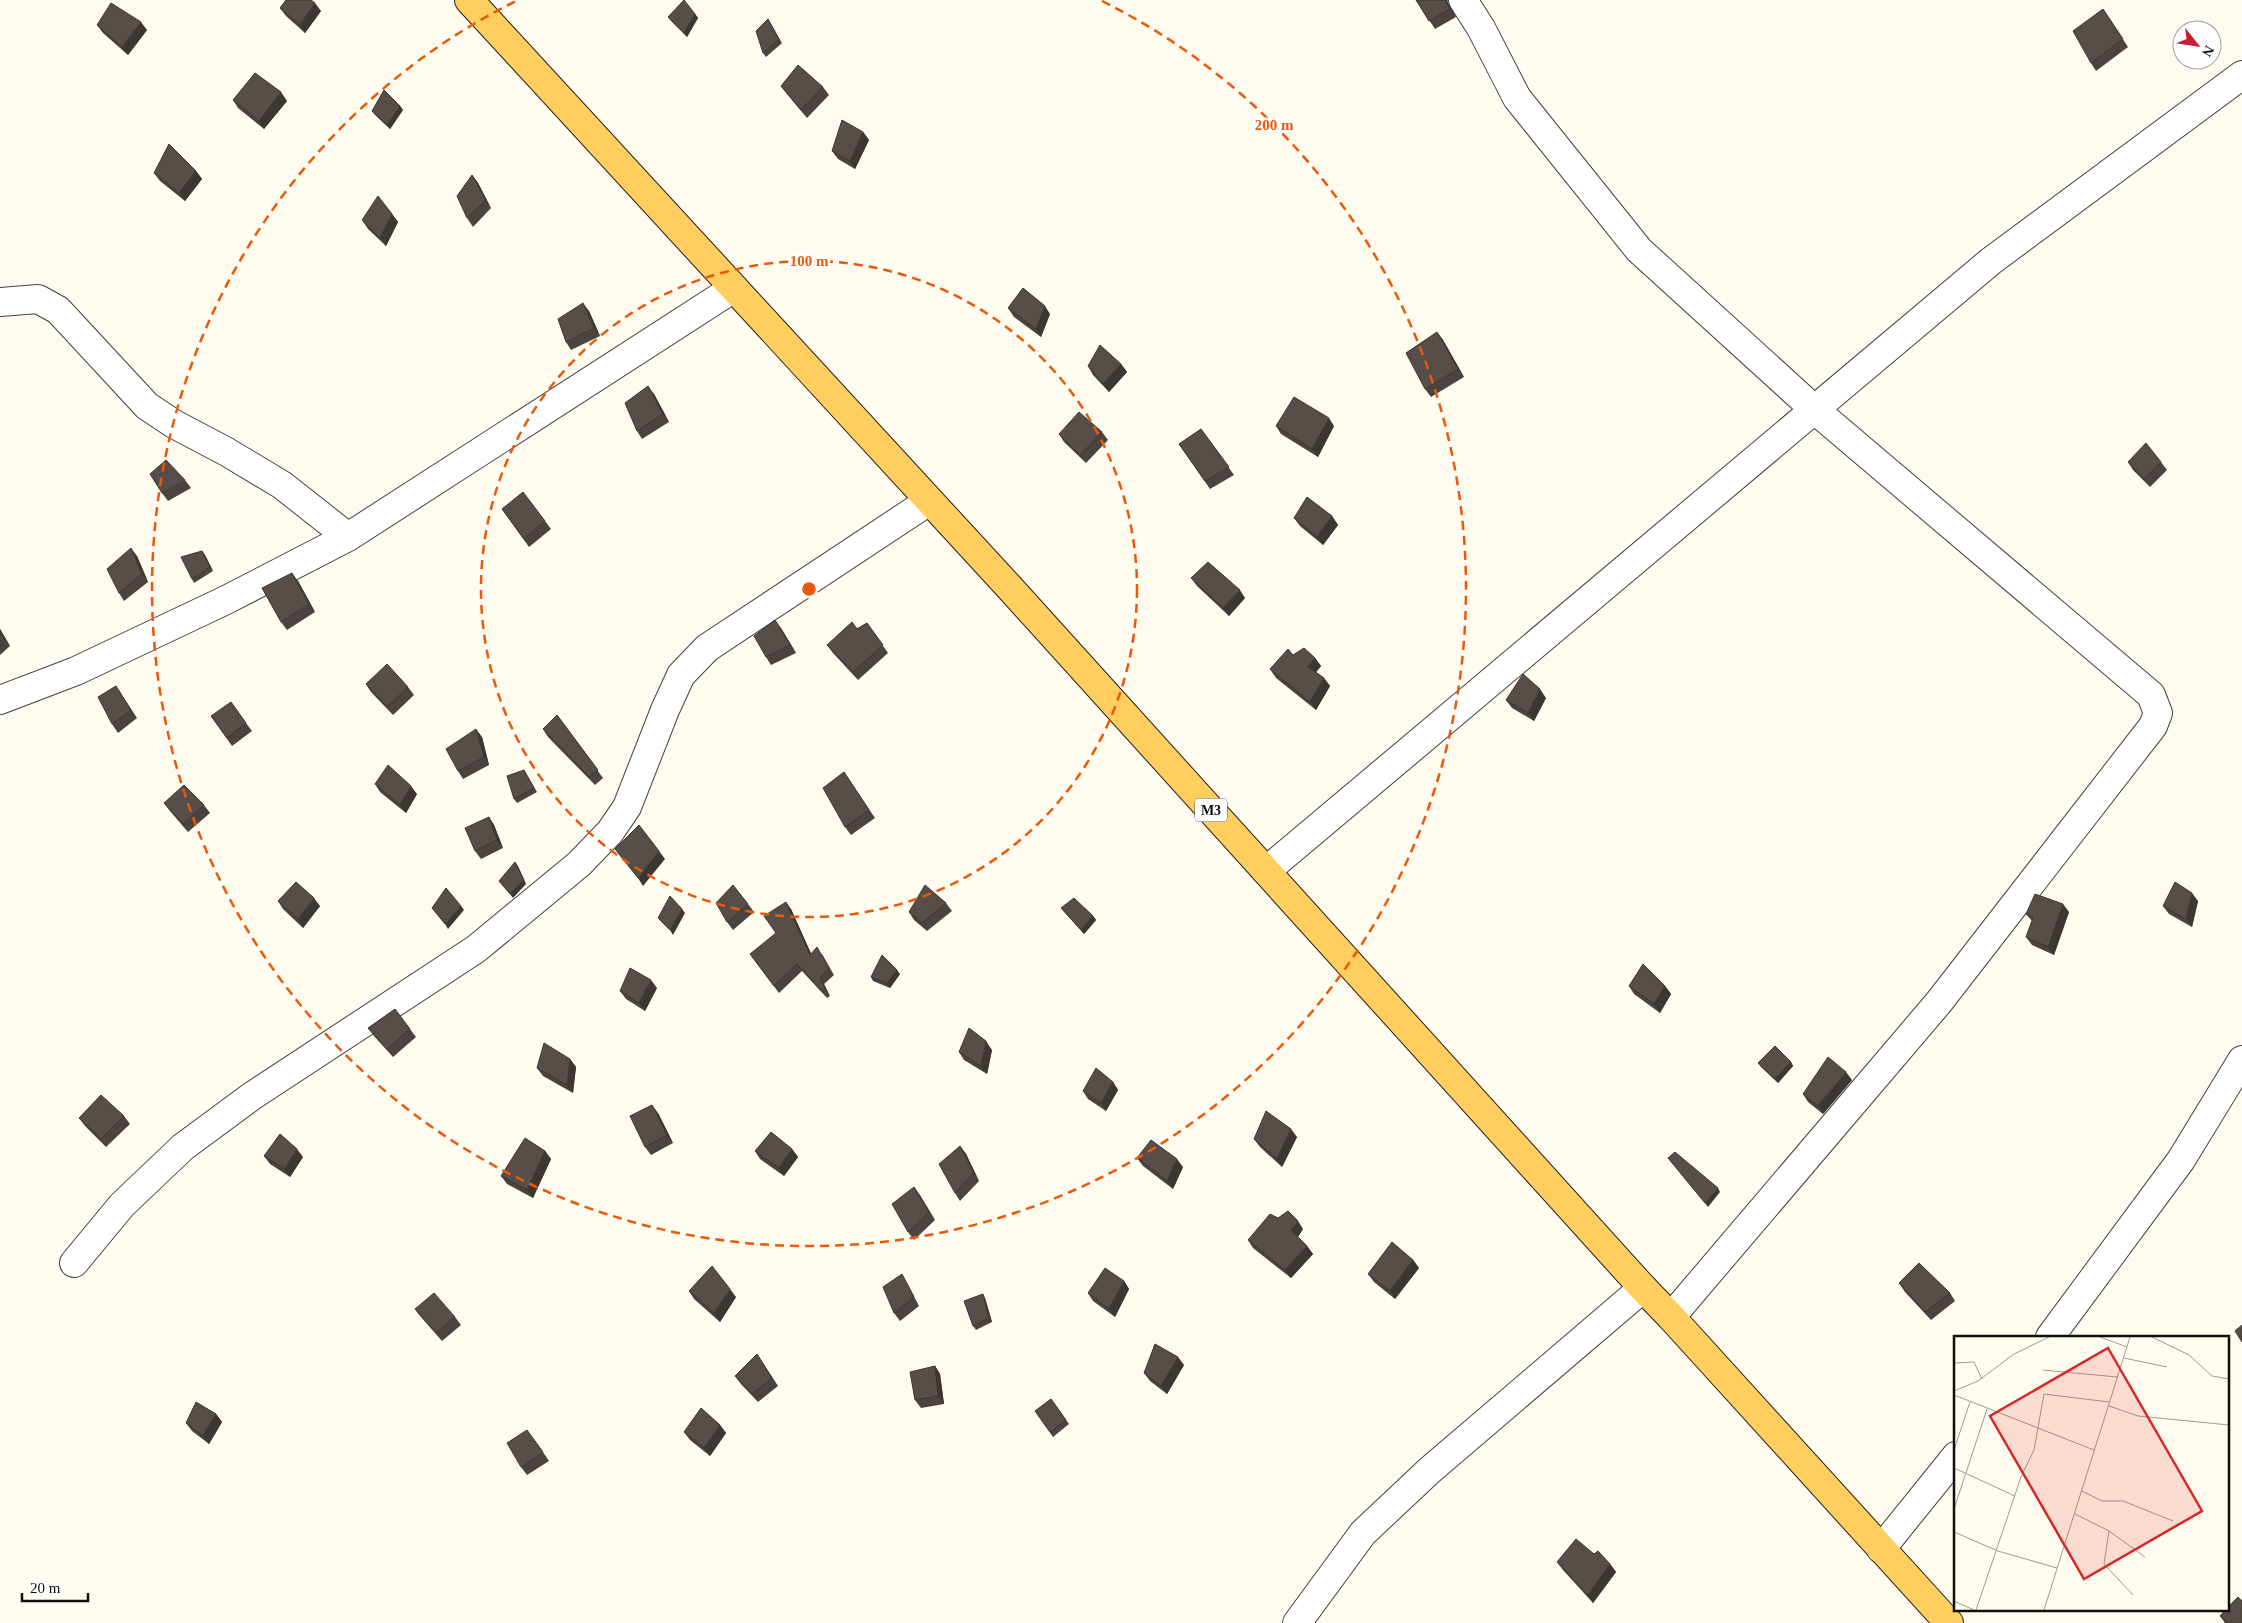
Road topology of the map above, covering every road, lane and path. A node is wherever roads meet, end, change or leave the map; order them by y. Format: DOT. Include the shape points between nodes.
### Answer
graph roads {
  1 [pos="470,0"];
  2 [pos="1463,0"];
  3 [pos="2242,75"];
  4 [pos="734,288"];
  5 [pos="0,302"];
  6 [pos="1815,410"];
  7 [pos="929,501"];
  8 [pos="348,538"];
  9 [pos="0,700"];
  10 [pos="1266,871"];
  11 [pos="2242,1060"];
  12 [pos="74,1263"];
  13 [pos="1643,1288"];
  14 [pos="1671,1317"];
  15 [pos="2051,1336"];
  16 [pos="1954,1458"];
  17 [pos="1881,1549"];
  18 [pos="1297,1623"];
  19 [pos="1949,1623"];
  1 -- 4 [label="main road, M3"];
  2 -- 6 [label="street" via="1517,98 1639,250"];
  3 -- 6 [label="street" via="1991,261"];
  4 -- 7 [label="main road, M3"];
  4 -- 8 [label="street"];
  5 -- 8 [label="street" via="38,298 58,310 147,406 282,485"];
  6 -- 10 [label="street"];
  6 -- 14 [label="street" via="2151,695 2158,713 2153,726 1939,1002"];
  7 -- 10 [label="main road, M3"];
  7 -- 12 [label="street" via="707,648 681,675 627,807 610,832 579,864 476,949 252,1096 183,1147 122,1205"];
  8 -- 9 [label="street" via="102,658"];
  10 -- 13 [label="main road, M3"];
  11 -- 15 [label="street" via="2181,1160"];
  13 -- 14 [label="main road, M3"];
  13 -- 18 [label="street" via="1430,1470 1363,1533"];
  14 -- 17 [label="main road, M3"];
  16 -- 17 [label="street"];
  17 -- 19 [label="main road, M3"];
}
